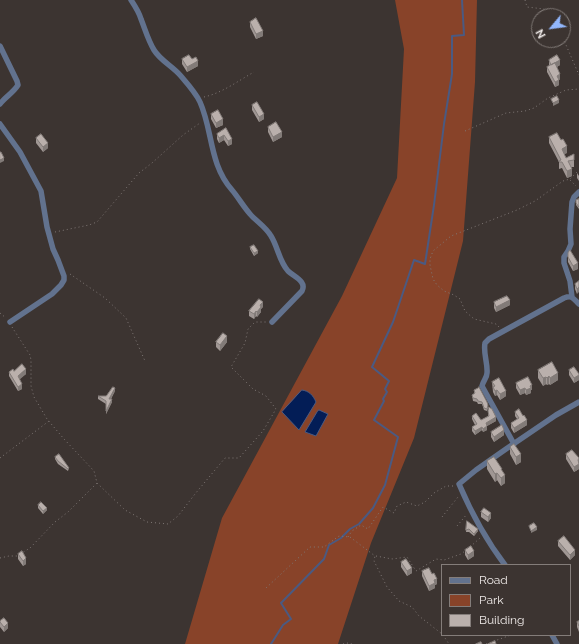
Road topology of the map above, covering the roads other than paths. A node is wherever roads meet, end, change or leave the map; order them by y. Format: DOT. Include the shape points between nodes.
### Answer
graph roads {
  1 [pos="131,0"];
  2 [pos="0,46"];
  3 [pos="0,104"];
  4 [pos="0,124"];
  5 [pos="578,192"];
  6 [pos="572,297"];
  7 [pos="579,304"];
  8 [pos="10,322"];
  9 [pos="272,322"];
  10 [pos="579,402"];
  11 [pos="514,444"];
  12 [pos="503,564"];
  1 -- 9 [label="street" via="154,50 180,75 199,100 218,168 224,179 249,213 271,235 279,257 304,285 302,291"];
  2 -- 3 [label="street" via="18,85"];
  4 -- 8 [label="street" via="20,152 41,191 53,249 64,276 61,285 52,294"];
  5 -- 6 [label="street" via="572,202 571,244 564,257"];
  6 -- 7 [label="street"];
  6 -- 11 [label="street" via="564,298 485,342 487,374 482,386"];
  10 -- 11 [label="street"];
  11 -- 12 [label="street" via="459,484 471,510"];
}
